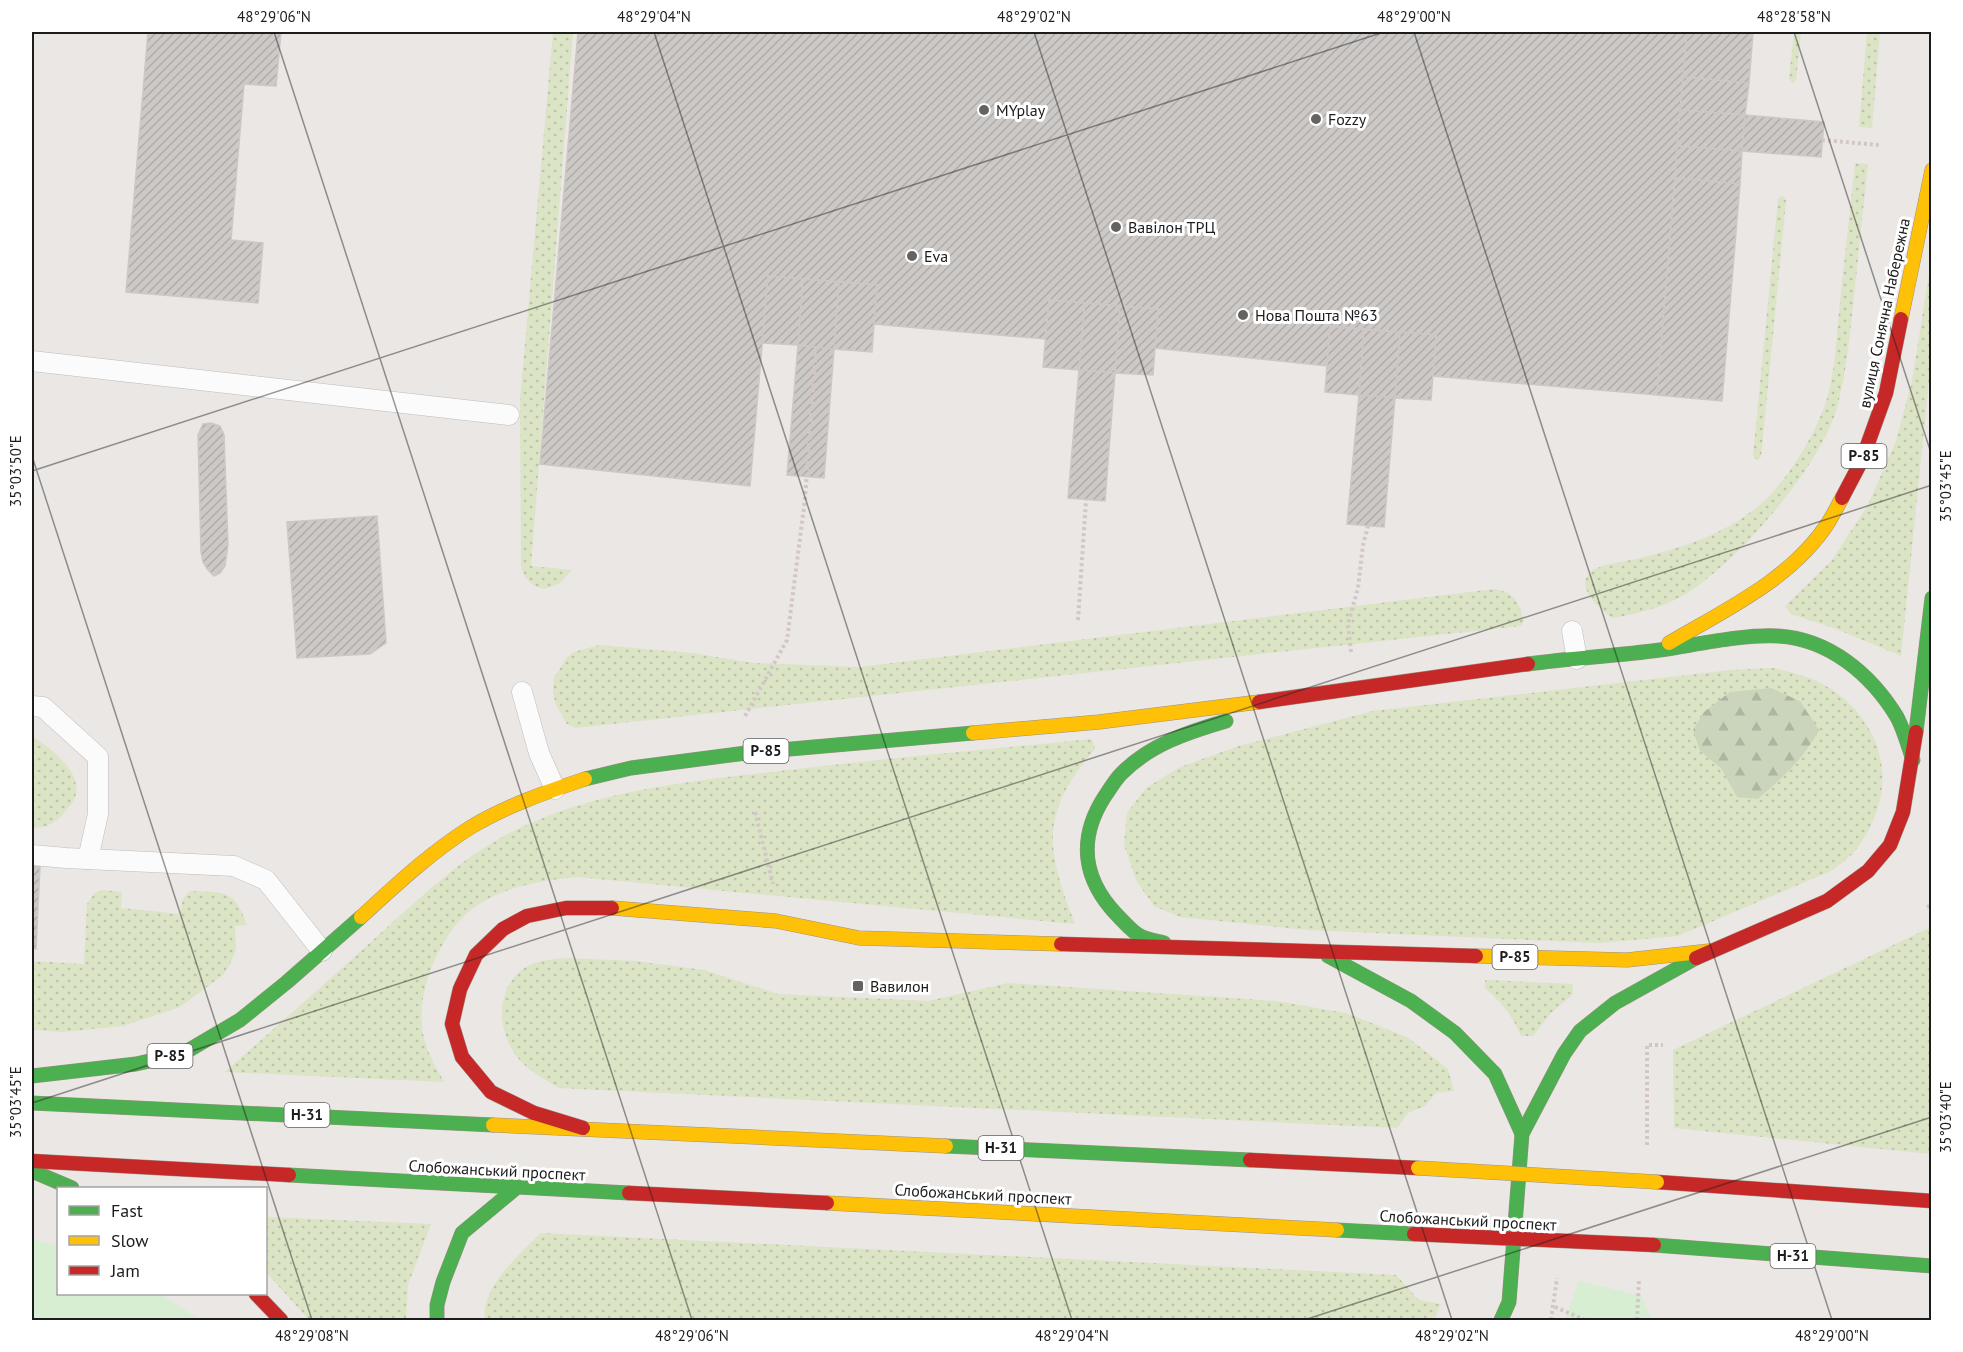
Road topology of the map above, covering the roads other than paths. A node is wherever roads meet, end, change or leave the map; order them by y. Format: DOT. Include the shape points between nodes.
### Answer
graph roads {
  1 [pos="1932,170"];
  2 [pos="32,362"];
  3 [pos="509,415"];
  4 [pos="1932,598"];
  5 [pos="1572,631"];
  6 [pos="1654,651"];
  7 [pos="1577,659"];
  8 [pos="522,692"];
  9 [pos="1311,695"];
  10 [pos="32,706"];
  11 [pos="1912,760"];
  12 [pos="555,789"];
  13 [pos="32,855"];
  14 [pos="88,859"];
  15 [pos="1179,947"];
  16 [pos="322,951"];
  17 [pos="1709,951"];
  18 [pos="1321,952"];
  19 [pos="32,1076"];
  20 [pos="32,1103"];
  21 [pos="583,1128"];
  22 [pos="1522,1134"];
  23 [pos="32,1161"];
  24 [pos="32,1171"];
  25 [pos="70,1187"];
  26 [pos="516,1188"];
  27 [pos="1932,1201"];
  28 [pos="1932,1266"];
  29 [pos="258,1295"];
  30 [pos="281,1320"];
  31 [pos="437,1320"];
  32 [pos="1501,1320"];
  1 -- 6 [label="main road, вулиця Сонячна Набережна / Р-85" via="1886,393 1862,460 1828,524 1800,557 1766,585"];
  2 -- 3 [label="lane"];
  4 -- 11 [label="main road, Р-85"];
  5 -- 7 [label="lane"];
  6 -- 7 [label="main road, Р-85"];
  6 -- 11 [label="main road" via="1760,636 1814,644 1846,660 1874,684 1898,719"];
  7 -- 9 [label="main road, Р-85"];
  8 -- 12 [label="lane" via="539,753"];
  9 -- 12 [label="main road, Р-85" via="1099,722 746,753 631,768"];
  9 -- 15 [label="main road, Р-85" via="1154,746 1122,772 1097,805 1088,829 1086,855 1093,884 1109,909 1140,936"];
  10 -- 14 [label="lane" via="43,707 98,757 98,814"];
  11 -- 17 [label="main road, Р-85" via="1903,812 1890,845 1868,871 1827,902"];
  12 -- 16 [label="main road, Р-85" via="471,827 426,859"];
  13 -- 14 [label="lane"];
  14 -- 16 [label="lane" via="234,866 266,880"];
  15 -- 18 [label="main road, Р-85"];
  15 -- 21 [label="main road, Р-85" via="860,938 776,921 613,909 566,908 527,916 503,929 476,955 460,989 452,1024 462,1057 491,1092 534,1113"];
  16 -- 19 [label="main road, Р-85" via="240,1020 184,1053 136,1065"];
  17 -- 18 [label="main road, Р-85" via="1627,960"];
  17 -- 22 [label="main road, Р-85" via="1615,1003 1580,1031"];
  18 -- 22 [label="main road, Р-85" via="1411,1001 1455,1033 1495,1074"];
  20 -- 21 [label="main road, Н-31"];
  21 -- 27 [label="main road, Н-31, bridge" via="1418,1168"];
  22 -- 32 [label="main road, Р-85" via="1509,1302"];
  23 -- 26 [label="main road, Слобожанський проспект / Н-31"];
  24 -- 25 [label="main road"];
  26 -- 28 [label="main road, Слобожанський проспект / Н-31, bridge" via="1654,1245"];
  26 -- 31 [label="main road" via="462,1233 443,1282"];
  29 -- 30 [label="main road"];
}
